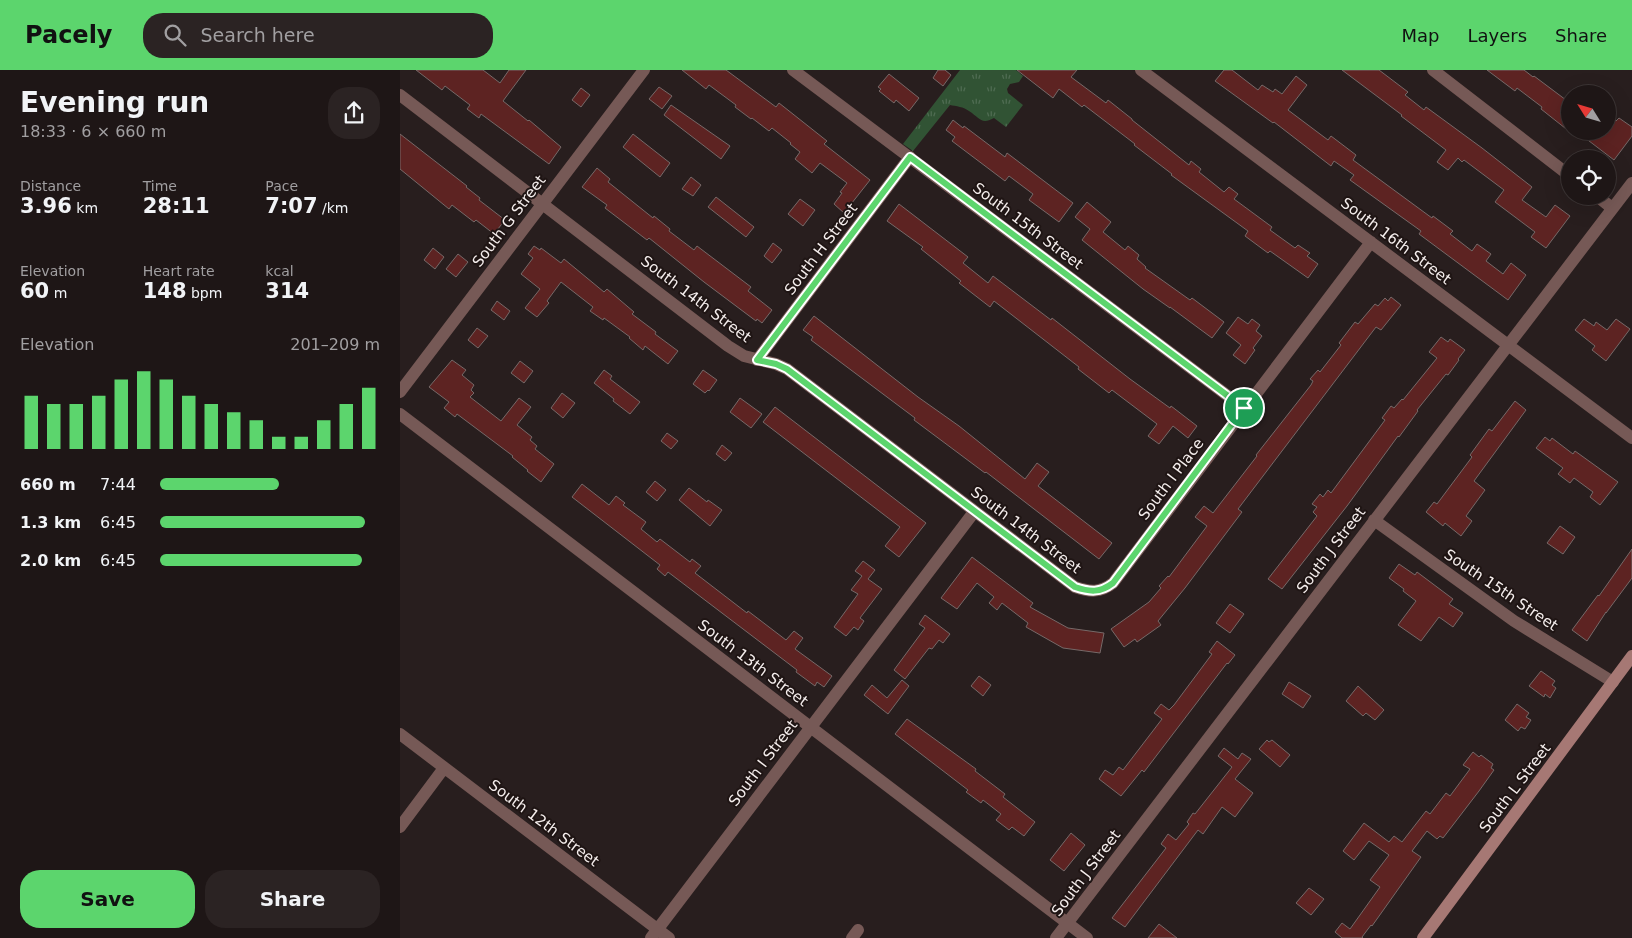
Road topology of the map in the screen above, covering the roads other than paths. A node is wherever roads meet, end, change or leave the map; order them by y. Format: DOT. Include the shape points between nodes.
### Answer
graph roads {
  1 [pos="644,70"];
  2 [pos="793,70"];
  3 [pos="1141,70"];
  4 [pos="1433,70"];
  5 [pos="400,95"];
  6 [pos="910,157"];
  7 [pos="1561,169"];
  8 [pos="1632,183"];
  9 [pos="542,203"];
  10 [pos="1608,205"];
  11 [pos="1612,208"];
  12 [pos="1371,242"];
  13 [pos="1508,345"];
  14 [pos="757,360"];
  15 [pos="400,392"];
  16 [pos="1244,408"];
  17 [pos="400,414"];
  18 [pos="1632,438"];
  19 [pos="974,512"];
  20 [pos="1374,520"];
  21 [pos="1075,587"];
  22 [pos="1632,656"];
  23 [pos="1613,682"];
  24 [pos="810,727"];
  25 [pos="400,734"];
  26 [pos="444,768"];
  27 [pos="400,827"];
  28 [pos="1068,923"];
  29 [pos="654,934"];
  30 [pos="669,938"];
  31 [pos="1056,938"];
  32 [pos="1087,938"];
  33 [pos="1423,938"];
  1 -- 9 [label="street, South G Street"];
  2 -- 6 [label="street, South 15th Street"];
  3 -- 12 [label="street, South 16th Street"];
  4 -- 7 [label="street"];
  5 -- 9 [label="street, South 14th Street"];
  6 -- 14 [label="street, South H Street"];
  6 -- 16 [label="street, South 15th Street"];
  8 -- 11 [label="street, South J Street"];
  9 -- 14 [label="street, South 14th Street" via="728,346"];
  9 -- 15 [label="street, South G Street"];
  10 -- 11 [label="street"];
  11 -- 13 [label="street, South J Street"];
  12 -- 13 [label="street, South 16th Street"];
  12 -- 16 [label="street, South I Place"];
  13 -- 18 [label="street, South 16th Street"];
  13 -- 20 [label="street, South J Street"];
  14 -- 19 [label="street, South 14th Street" via="787,369"];
  16 -- 21 [label="street, South I Place" via="1113,583 1095,592"];
  17 -- 24 [label="street, South 13th Street"];
  19 -- 21 [label="street, South 14th Street"];
  19 -- 24 [label="street, South I Street"];
  20 -- 23 [label="street, South 15th Street" via="1514,621"];
  20 -- 28 [label="street, South J Street"];
  22 -- 23 [label="street, South L Street"];
  23 -- 33 [label="street, South L Street"];
  24 -- 28 [label="street, South 13th Street"];
  24 -- 29 [label="street, South I Street"];
  25 -- 26 [label="street, South 12th Street"];
  26 -- 27 [label="street"];
  26 -- 29 [label="street, South 12th Street"];
  28 -- 31 [label="street, South J Street"];
  28 -- 32 [label="street, South 13th Street"];
  29 -- 30 [label="street, South 12th Street"];
}
